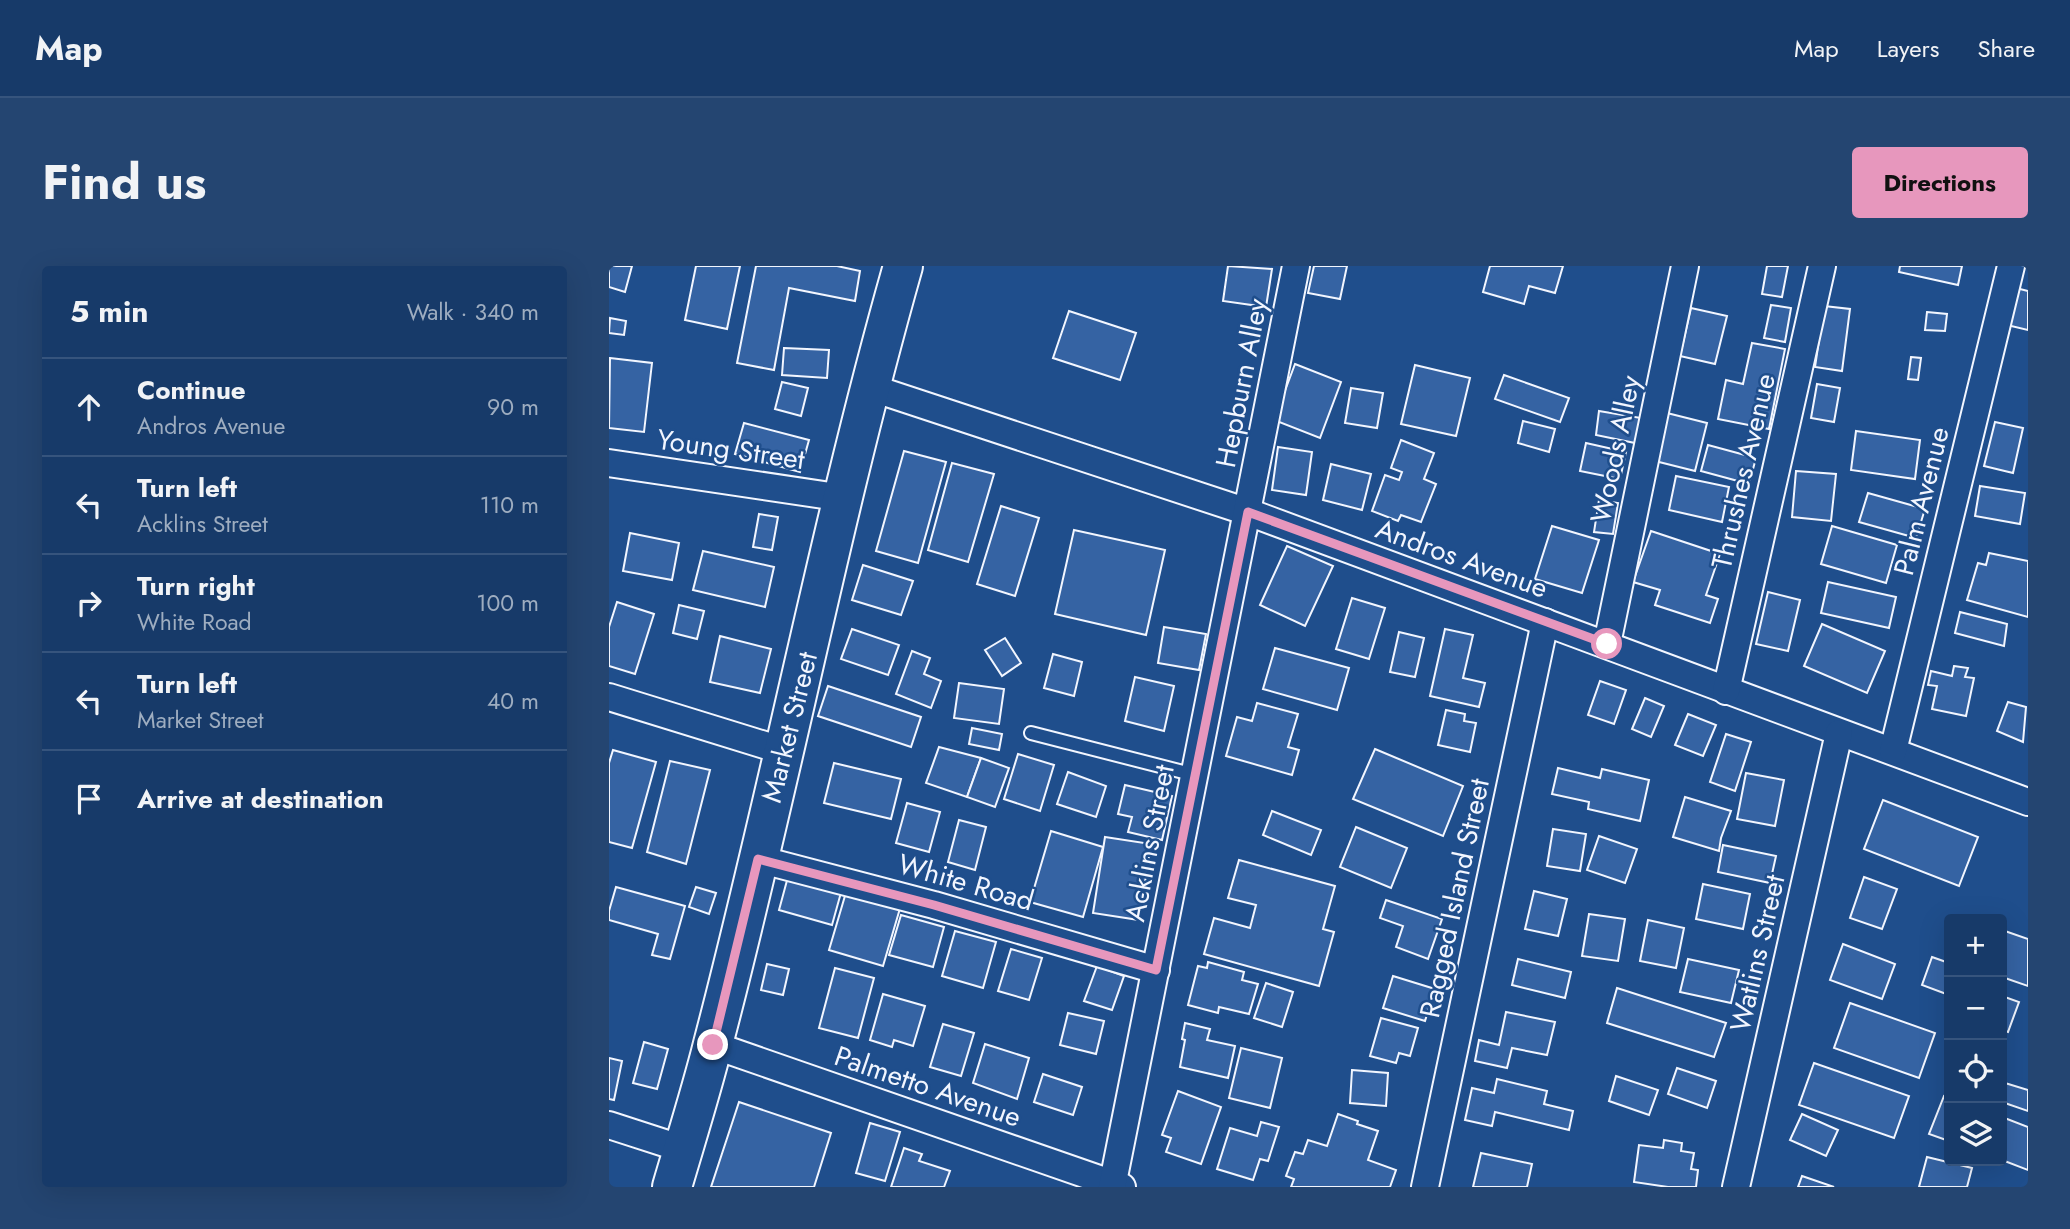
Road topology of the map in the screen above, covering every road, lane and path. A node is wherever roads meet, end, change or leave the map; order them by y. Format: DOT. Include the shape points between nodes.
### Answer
graph roads {
  1 [pos="903,266"];
  2 [pos="1296,266"];
  3 [pos="1685,266"];
  4 [pos="1822,266"];
  5 [pos="2011,266"];
  6 [pos="869,387"];
  7 [pos="609,463"];
  8 [pos="844,498"];
  9 [pos="1248,512"];
  10 [pos="1545,622"];
  11 [pos="1607,644"];
  12 [pos="1726,691"];
  13 [pos="609,697"];
  14 [pos="1031,733"];
  15 [pos="1839,733"];
  16 [pos="784,751"];
  17 [pos="1893,751"];
  18 [pos="1195,775"];
  19 [pos="2028,802"];
  20 [pos="758,859"];
  21 [pos="1156,970"];
  22 [pos="713,1045"];
  23 [pos="609,1125"];
  24 [pos="683,1149"];
  25 [pos="1116,1186"];
  26 [pos="672,1187"];
  27 [pos="1425,1187"];
  28 [pos="1736,1187"];
  1 -- 6 [label="main road, Market Street"];
  2 -- 9 [label="street, Hepburn Alley"];
  3 -- 11 [label="street, Woods Alley"];
  4 -- 12 [label="street, Thrushes Avenue"];
  5 -- 17 [label="street, Palm Avenue"];
  6 -- 8 [label="main road, Market Street"];
  6 -- 9 [label="street, Andros Avenue"];
  7 -- 8 [label="street, Young Street"];
  8 -- 16 [label="main road, Market Street"];
  9 -- 10 [label="street, Andros Avenue"];
  9 -- 18 [label="street, Acklins Street"];
  10 -- 11 [label="street, Andros Avenue"];
  10 -- 27 [label="street, Ragged Island Street"];
  11 -- 12 [label="street, Andros Avenue"];
  12 -- 15 [label="street, Andros Avenue"];
  13 -- 16 [label="street"];
  14 -- 18 [label="lane"];
  15 -- 17 [label="street, Andros Avenue"];
  15 -- 28 [label="street, Watlins Street"];
  16 -- 20 [label="main road, Market Street"];
  17 -- 19 [label="street, Andros Avenue"];
  18 -- 21 [label="street, Acklins Street"];
  20 -- 21 [label="street, White Road"];
  20 -- 22 [label="main road, Market Street"];
  21 -- 25 [label="street, Acklins Street"];
  22 -- 24 [label="main road, Market Street"];
  22 -- 25 [label="street, Palmetto Avenue"];
  23 -- 24 [label="street"];
  24 -- 26 [label="main road, Market Street"];
}
